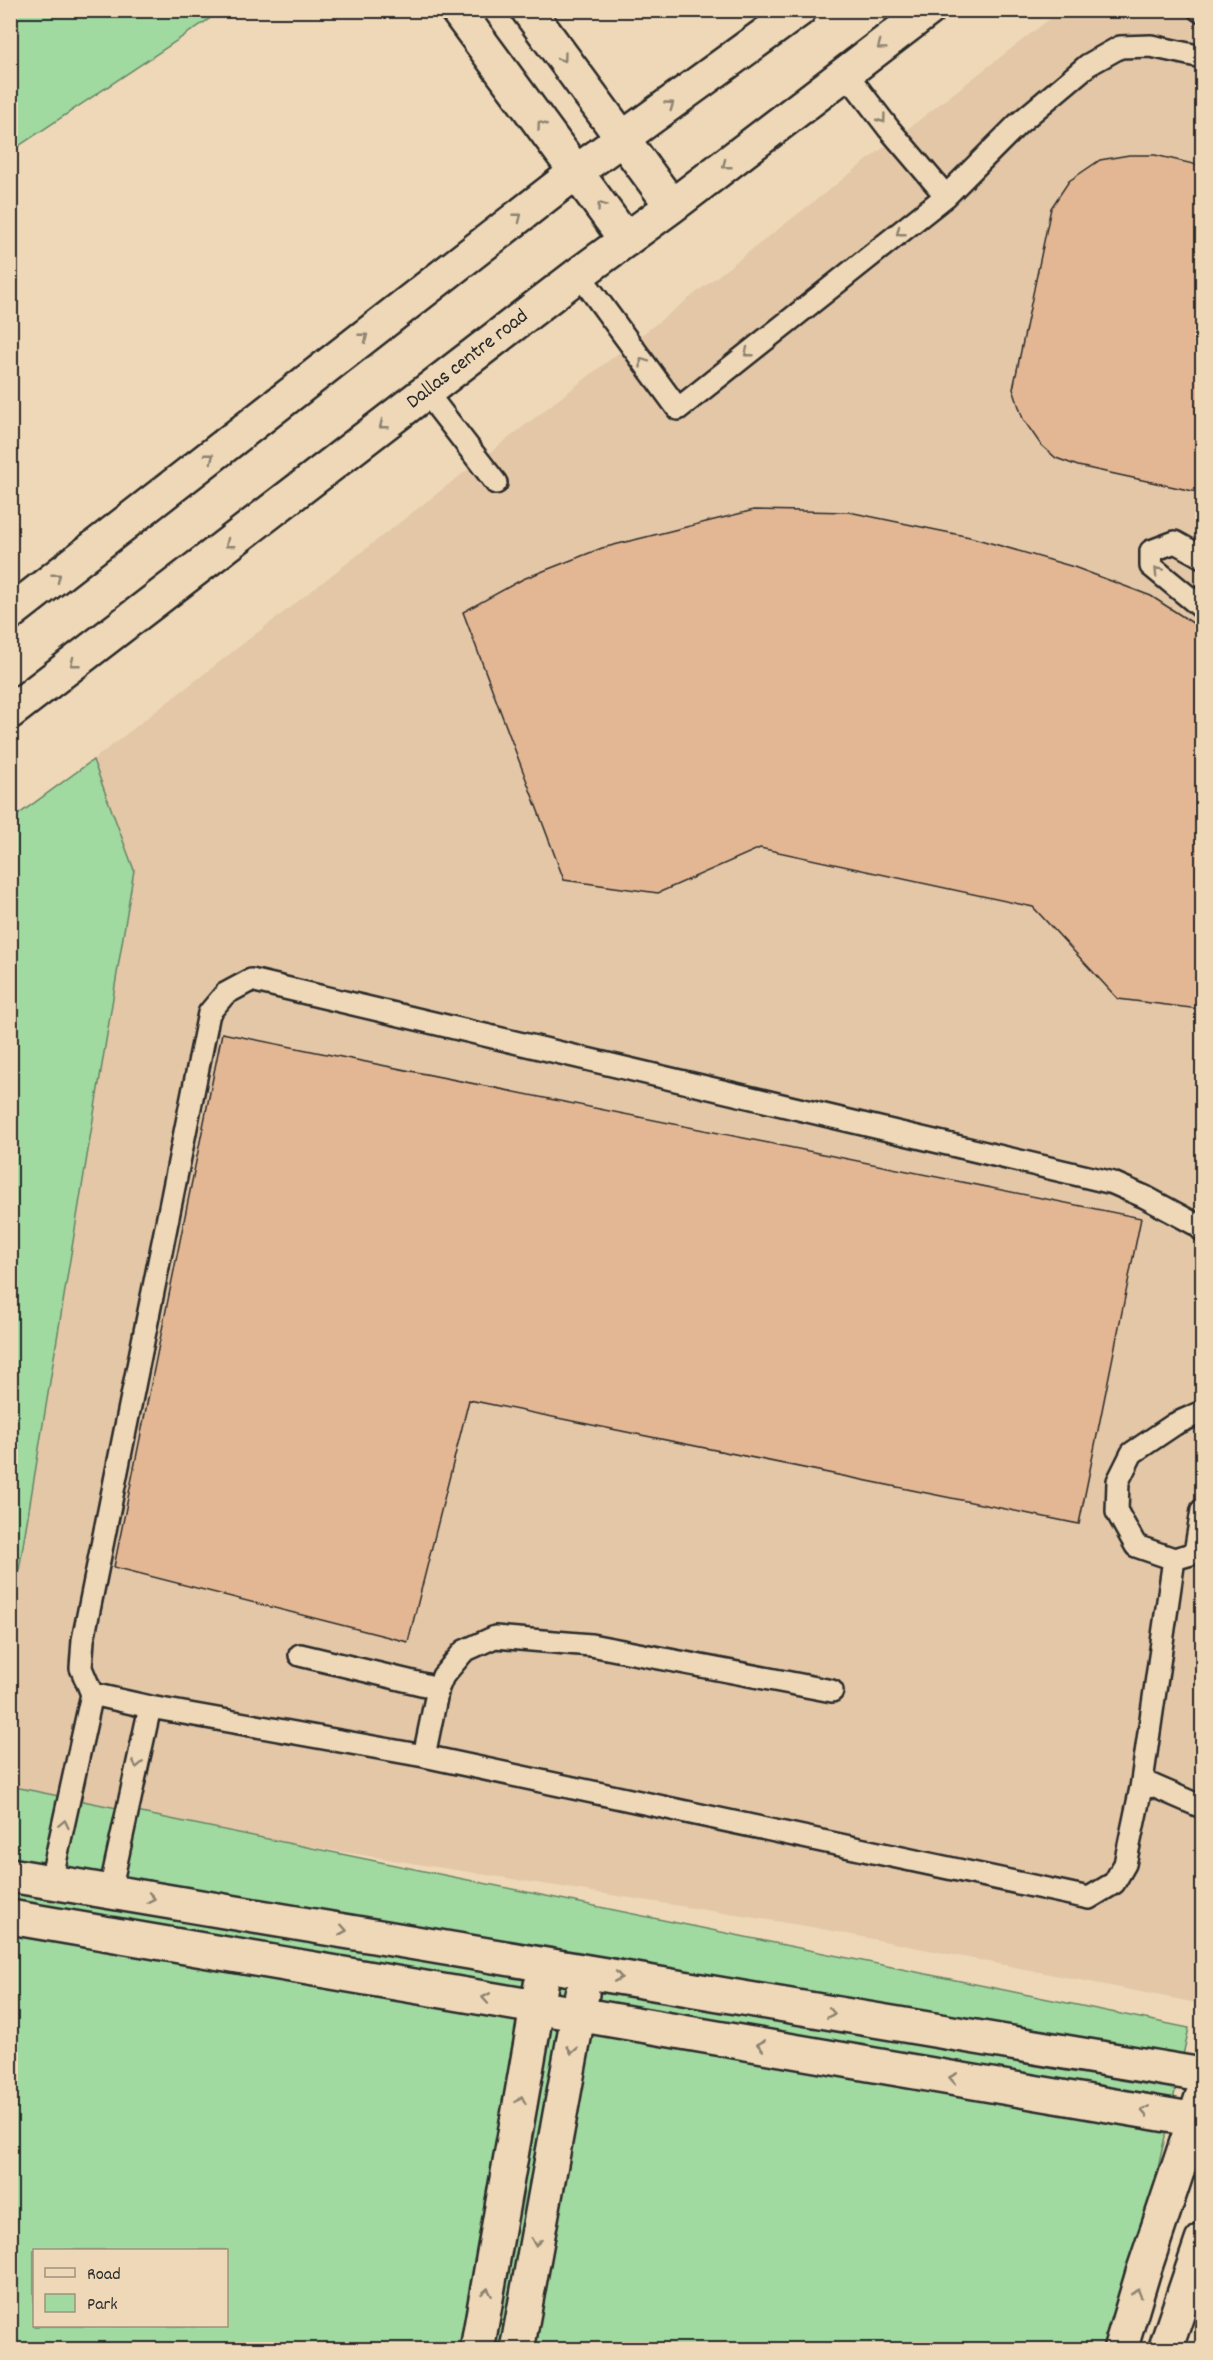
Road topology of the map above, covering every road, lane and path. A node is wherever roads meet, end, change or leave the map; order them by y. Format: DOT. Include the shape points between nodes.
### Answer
graph roads {
  1 [pos="457,10"];
  2 [pos="528,10"];
  3 [pos="799,10"];
  4 [pos="928,10"];
  5 [pos="1203,57"];
  6 [pos="846,73"];
  7 [pos="623,139"];
  8 [pos="576,172"];
  9 [pos="946,196"];
  10 [pos="672,206"];
  11 [pos="626,240"];
  12 [pos="579,274"];
  13 [pos="426,392"];
  14 [pos="496,483"];
  15 [pos="1203,557"];
  16 [pos="1203,608"];
  17 [pos="10,613"];
  18 [pos="10,712"];
  19 [pos="1203,1230"];
  20 [pos="1203,1412"];
  21 [pos="1203,1510"];
  22 [pos="1199,1554"];
  23 [pos="1174,1559"];
  24 [pos="300,1655"];
  25 [pos="438,1688"];
  26 [pos="832,1691"];
  27 [pos="92,1694"];
  28 [pos="150,1707"];
  29 [pos="424,1756"];
  30 [pos="1142,1780"];
  31 [pos="1203,1807"];
  32 [pos="10,1875"];
  33 [pos="51,1881"];
  34 [pos="110,1891"];
  35 [pos="10,1917"];
  36 [pos="42,1922"];
  37 [pos="545,1964"];
  38 [pos="586,1972"];
  39 [pos="537,2007"];
  40 [pos="578,2014"];
  41 [pos="1203,2075"];
  42 [pos="1200,2113"];
  43 [pos="1203,2241"];
  44 [pos="477,2349"];
  45 [pos="516,2349"];
  46 [pos="1120,2349"];
  47 [pos="1165,2349"];
  8 -- 1 [label="street, one-way"];
  2 -- 7 [label="street, one-way"];
  7 -- 3 [label="street, one-way"];
  4 -- 6 [label="street, Dallas centre road, one-way"];
  5 -- 9 [label="lane" via="1151,46 1120,47 1088,65 1018,124"];
  6 -- 9 [label="lane, one-way"];
  6 -- 10 [label="street, Dallas centre road, one-way"];
  7 -- 8 [label="street"];
  7 -- 10 [label="street"];
  11 -- 8 [label="street, one-way"];
  17 -- 8 [label="street, one-way"];
  9 -- 12 [label="lane, one-way" via="678,409"];
  10 -- 11 [label="street, Dallas centre road"];
  11 -- 12 [label="street, Dallas centre road"];
  12 -- 13 [label="street, Dallas centre road"];
  13 -- 14 [label="lane"];
  13 -- 18 [label="street, Dallas centre road, one-way"];
  16 -- 15 [label="lane, one-way" via="1151,566 1151,550 1175,542"];
  19 -- 27 [label="lane" via="1113,1183 251,980 225,994 209,1013 83,1640 81,1668"];
  20 -- 23 [label="lane" via="1175,1424 1132,1453 1118,1481 1118,1512 1136,1546"];
  21 -- 22 [label="lane"];
  22 -- 23 [label="lane"];
  23 -- 30 [label="lane"];
  24 -- 25 [label="lane"];
  25 -- 26 [label="lane" via="464,1651 495,1637 591,1645"];
  25 -- 29 [label="lane"];
  27 -- 28 [label="lane"];
  33 -- 27 [label="lane, one-way"];
  28 -- 29 [label="lane"];
  28 -- 34 [label="lane, one-way"];
  29 -- 30 [label="lane" via="1089,1898 1114,1883 1125,1864"];
  30 -- 31 [label="lane"];
  32 -- 33 [label="street"];
  33 -- 34 [label="street"];
  33 -- 36 [label="street"];
  34 -- 37 [label="street, one-way"];
  35 -- 36 [label="street"];
  39 -- 36 [label="street, one-way"];
  37 -- 38 [label="street"];
  37 -- 39 [label="street"];
  38 -- 40 [label="street"];
  38 -- 41 [label="street, one-way"];
  39 -- 40 [label="street"];
  44 -- 39 [label="street, one-way"];
  42 -- 40 [label="street, one-way"];
  40 -- 45 [label="street, one-way"];
  46 -- 42 [label="street, one-way"];
  43 -- 47 [label="street"];
}
